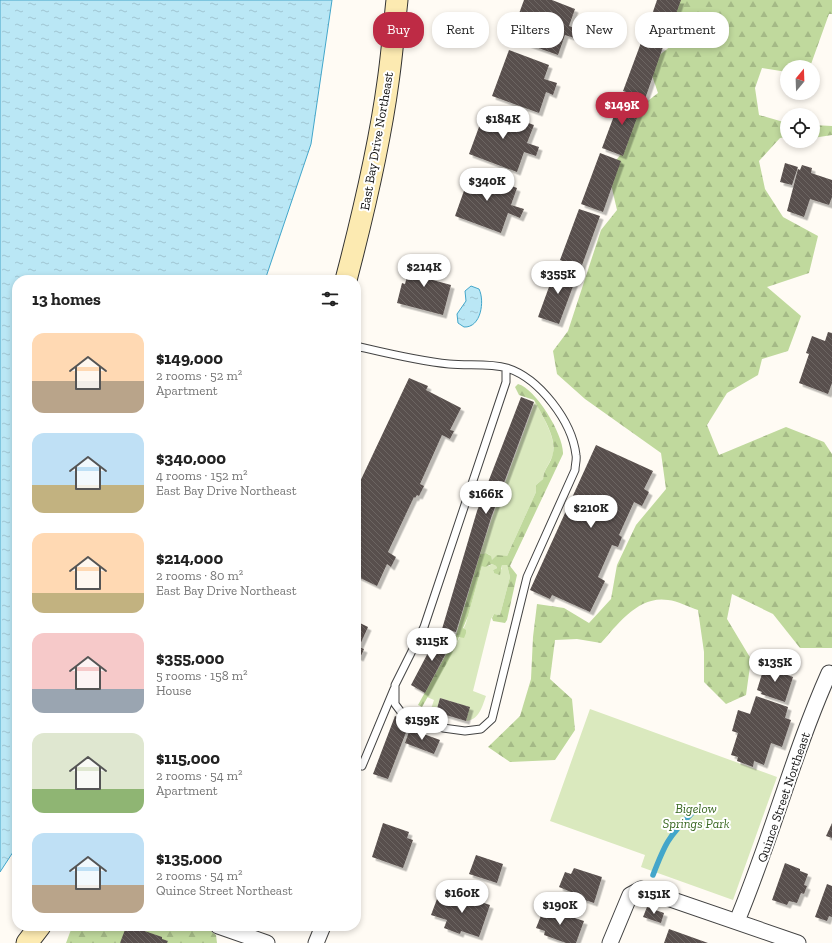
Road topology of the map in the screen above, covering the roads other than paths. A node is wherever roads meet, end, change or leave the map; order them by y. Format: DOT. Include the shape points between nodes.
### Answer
graph roads {
  1 [pos="397,0"];
  2 [pos="347,275"];
  3 [pos="361,347"];
  4 [pos="506,368"];
  5 [pos="829,673"];
  6 [pos="395,685"];
  7 [pos="362,766"];
  8 [pos="737,921"];
  9 [pos="36,931"];
  10 [pos="232,931"];
  11 [pos="321,931"];
  12 [pos="27,943"];
  13 [pos="267,943"];
  14 [pos="316,943"];
  15 [pos="610,943"];
  16 [pos="798,943"];
  1 -- 2 [label="street, East Bay Drive Northeast" via="379,137"];
  3 -- 4 [label="lane" via="448,364"];
  4 -- 6 [label="lane" via="506,382 424,627"];
  4 -- 6 [label="lane" via="527,377 555,406 573,439 577,456 575,470 527,577 492,719 481,729 466,731 443,728 404,716 395,704"];
  5 -- 8 [label="street, Quince Street Northeast" via="814,707"];
  6 -- 7 [label="lane"];
  8 -- 15 [label="street" via="641,889 630,895"];
  8 -- 16 [label="street"];
  9 -- 12 [label="street"];
  10 -- 13 [label="street"];
  11 -- 14 [label="street"];
}
